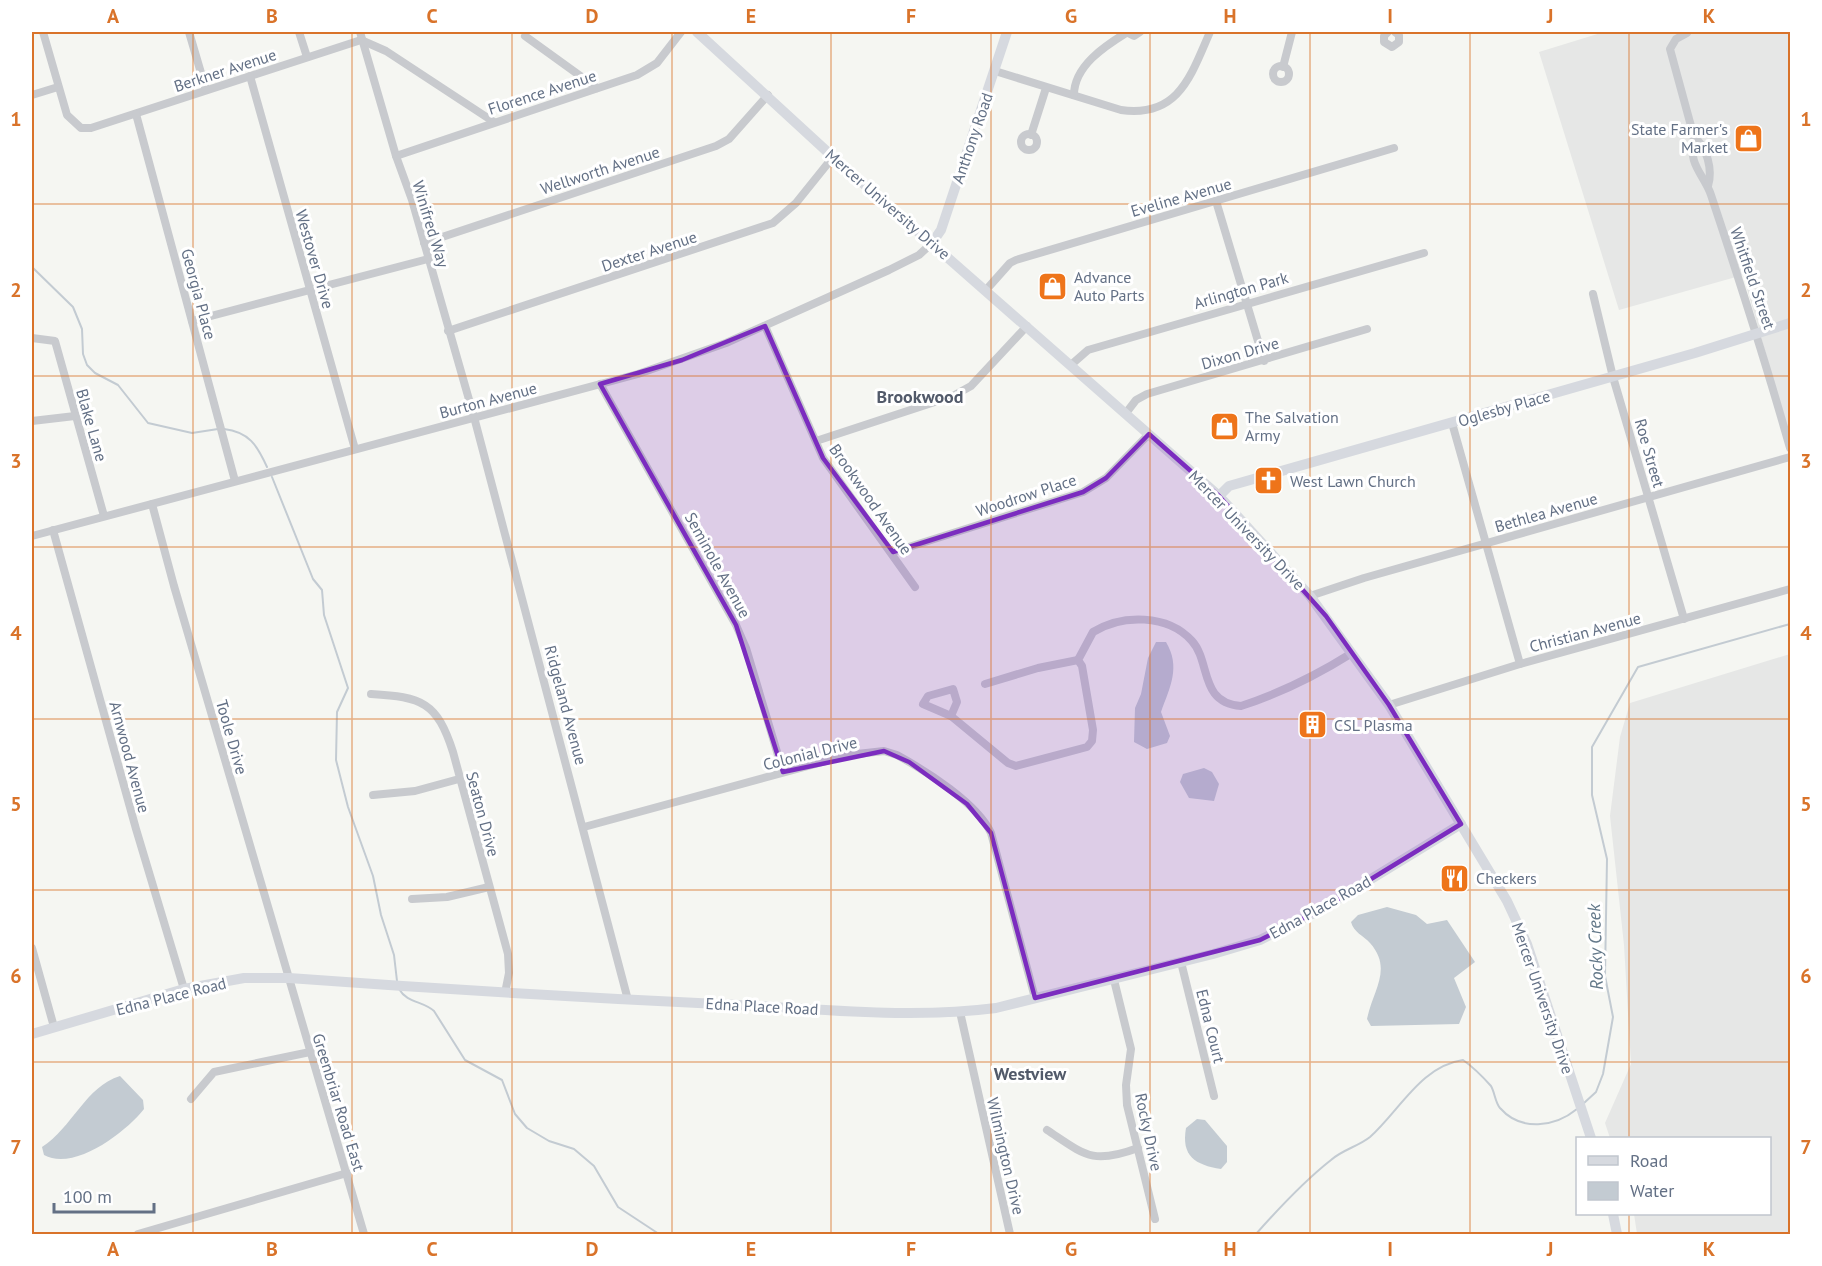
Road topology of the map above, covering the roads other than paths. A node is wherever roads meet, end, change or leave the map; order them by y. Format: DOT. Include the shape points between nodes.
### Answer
graph roads {
  1 [pos="43,32"];
  2 [pos="189,32"];
  3 [pos="299,32"];
  4 [pos="681,32"];
  5 [pos="697,32"];
  6 [pos="1007,32"];
  7 [pos="1126,32"];
  8 [pos="1140,32"];
  9 [pos="1210,32"];
  10 [pos="1292,32"];
  11 [pos="1388,32"];
  12 [pos="1395,32"];
  13 [pos="1687,33"];
  14 [pos="361,36"];
  15 [pos="525,36"];
  16 [pos="307,57"];
  17 [pos="1283,67"];
  18 [pos="995,71"];
  19 [pos="250,76"];
  20 [pos="58,87"];
  21 [pos="597,88"];
  22 [pos="1046,88"];
  23 [pos="206,90"];
  24 [pos="32,95"];
  25 [pos="768,95"];
  26 [pos="1074,95"];
  27 [pos="136,114"];
  28 [pos="494,122"];
  29 [pos="1031,135"];
  30 [pos="1694,137"];
  31 [pos="1394,148"];
  32 [pos="396,156"];
  33 [pos="833,157"];
  34 [pos="1708,186"];
  35 [pos="1216,201"];
  36 [pos="424,243"];
  37 [pos="932,243"];
  38 [pos="1424,253"];
  39 [pos="428,259"];
  40 [pos="310,290"];
  41 [pos="986,290"];
  42 [pos="1593,294"];
  43 [pos="1246,303"];
  44 [pos="192,321"];
  45 [pos="1791,323"];
  46 [pos="765,326"];
  47 [pos="1027,326"];
  48 [pos="1367,329"];
  49 [pos="448,331"];
  50 [pos="1757,332"];
  51 [pos="32,338"];
  52 [pos="1264,361"];
  53 [pos="1072,364"];
  54 [pos="1613,377"];
  55 [pos="600,384"];
  56 [pos="1126,413"];
  57 [pos="75,416"];
  58 [pos="474,417"];
  59 [pos="32,421"];
  60 [pos="1452,423"];
  61 [pos="1149,434"];
  62 [pos="816,441"];
  63 [pos="1791,448"];
  64 [pos="355,449"];
  65 [pos="1791,457"];
  66 [pos="235,481"];
  67 [pos="1219,496"];
  68 [pos="1648,497"];
  69 [pos="152,504"];
  70 [pos="104,516"];
  71 [pos="53,530"];
  72 [pos="32,536"];
  73 [pos="1485,543"];
  74 [pos="893,552"];
  75 [pos="915,587"];
  76 [pos="1791,589"];
  77 [pos="1310,596"];
  78 [pos="1684,619"];
  79 [pos="1352,652"];
  80 [pos="1078,660"];
  81 [pos="1520,664"];
  82 [pos="985,684"];
  83 [pos="371,694"];
  84 [pos="1389,705"];
  85 [pos="951,716"];
  86 [pos="783,772"];
  87 [pos="459,779"];
  88 [pos="373,795"];
  89 [pos="1461,824"];
  90 [pos="584,827"];
  91 [pos="489,887"];
  92 [pos="412,899"];
  93 [pos="32,948"];
  94 [pos="1180,962"];
  95 [pos="289,978"];
  96 [pos="1114,980"];
  97 [pos="184,989"];
  98 [pos="505,993"];
  99 [pos="1035,998"];
  100 [pos="628,1000"];
  101 [pos="960,1012"];
  102 [pos="54,1027"];
  103 [pos="32,1034"];
  104 [pos="310,1052"];
  105 [pos="1214,1096"];
  106 [pos="191,1099"];
  107 [pos="1047,1130"];
  108 [pos="1591,1137"];
  109 [pos="1138,1148"];
  110 [pos="347,1173"];
  111 [pos="1613,1215"];
  112 [pos="1155,1219"];
  113 [pos="138,1234"];
  114 [pos="364,1234"];
  115 [pos="1010,1234"];
  116 [pos="1617,1234"];
  1 -- 20 [label="street"];
  2 -- 23 [label="street"];
  3 -- 16 [label="street"];
  4 -- 21 [label="street, Florence Avenue" via="650,69"];
  5 -- 25 [label="street, Mercer University Drive"];
  6 -- 18 [label="street, Anthony Road"];
  7 -- 8 [label="street" via="1134,36"];
  7 -- 26 [label="street" via="1096,53 1083,71"];
  9 -- 26 [label="street" via="1188,81 1160,107 1134,112"];
  10 -- 17 [label="street"];
  11 -- 12 [label="street" via="1384,39 1392,47 1399,42"];
  13 -- 30 [label="street, Whitfield Street" via="1676,39 1670,49"];
  14 -- 16 [label="street, Berkner Avenue"];
  14 -- 28 [label="street"];
  14 -- 32 [label="street, Winifred Way"];
  15 -- 21 [label="street"];
  16 -- 19 [label="street, Berkner Avenue"];
  18 -- 22 [label="street"];
  18 -- 37 [label="street, Anthony Road" via="941,230"];
  19 -- 23 [label="street, Berkner Avenue"];
  19 -- 40 [label="street, Westover Drive"];
  20 -- 24 [label="street"];
  20 -- 27 [label="street, Berkner Avenue" via="70,120 81,128"];
  21 -- 28 [label="street, Florence Avenue"];
  22 -- 26 [label="street"];
  22 -- 29 [label="street"];
  23 -- 27 [label="street, Berkner Avenue"];
  25 -- 33 [label="street, Mercer University Drive"];
  25 -- 36 [label="street, Wellworth Avenue" via="729,139 716,146"];
  27 -- 44 [label="street, Georgia Place"];
  28 -- 32 [label="street, Florence Avenue"];
  30 -- 34 [label="street, Whitfield Street" via="1691,146 1695,163"];
  30 -- 34 [label="street, Whitfield Street" via="1707,159 1711,176"];
  31 -- 35 [label="street, Eveline Avenue"];
  32 -- 36 [label="street, Winifred Way"];
  33 -- 37 [label="street, Mercer University Drive"];
  33 -- 49 [label="street, Dexter Avenue" via="796,203 773,223"];
  34 -- 50 [label="street, Whitfield Street"];
  35 -- 41 [label="street, Eveline Avenue" via="1016,260"];
  35 -- 43 [label="street"];
  36 -- 39 [label="street, Winifred Way"];
  37 -- 41 [label="street, Mercer University Drive"];
  37 -- 46 [label="street, Burton Avenue" via="920,255"];
  38 -- 43 [label="street, Arlington Park"];
  39 -- 40 [label="street"];
  39 -- 49 [label="street, Winifred Way"];
  40 -- 44 [label="street"];
  40 -- 64 [label="street, Westover Drive"];
  41 -- 47 [label="street, Mercer University Drive"];
  42 -- 54 [label="street, Roe Street"];
  43 -- 52 [label="street"];
  43 -- 53 [label="street, Arlington Park" via="1088,350"];
  44 -- 66 [label="street, Georgia Place"];
  45 -- 50 [label="street, Oglesby Place"];
  46 -- 55 [label="street, Burton Avenue" via="682,360"];
  46 -- 62 [label="street, Brookwood Avenue"];
  47 -- 53 [label="street, Mercer University Drive"];
  47 -- 62 [label="street" via="970,386 953,396"];
  48 -- 52 [label="street, Dixon Drive"];
  49 -- 58 [label="street, Winifred Way"];
  50 -- 54 [label="street, Oglesby Place"];
  50 -- 63 [label="street, Whitfield Street"];
  51 -- 57 [label="street, Blake Lane" via="55,341"];
  52 -- 56 [label="street, Dixon Drive" via="1147,394"];
  53 -- 56 [label="street, Mercer University Drive"];
  54 -- 60 [label="street, Oglesby Place"];
  54 -- 68 [label="street, Roe Street"];
  55 -- 58 [label="street, Burton Avenue"];
  55 -- 86 [label="street, Seminole Avenue" via="736,625"];
  56 -- 61 [label="street, Mercer University Drive"];
  57 -- 59 [label="street"];
  57 -- 70 [label="street, Blake Lane"];
  58 -- 64 [label="street, Burton Avenue"];
  58 -- 90 [label="street, Ridgeland Avenue"];
  60 -- 67 [label="street, Oglesby Place" via="1229,486"];
  60 -- 73 [label="street"];
  61 -- 67 [label="street, Mercer University Drive"];
  61 -- 74 [label="street, Woodrow Place" via="1106,478 1083,492"];
  62 -- 74 [label="street, Brookwood Avenue" via="823,458"];
  64 -- 66 [label="street, Burton Avenue"];
  65 -- 68 [label="street, Bethlea Avenue"];
  66 -- 69 [label="street, Burton Avenue"];
  67 -- 77 [label="street, Mercer University Drive"];
  68 -- 73 [label="street, Bethlea Avenue"];
  68 -- 78 [label="street, Roe Street"];
  69 -- 70 [label="street, Burton Avenue"];
  69 -- 95 [label="street, Toole Drive"];
  70 -- 71 [label="street, Burton Avenue"];
  71 -- 72 [label="street, Burton Avenue"];
  71 -- 97 [label="street, Arnwood Avenue"];
  73 -- 77 [label="street, Bethlea Avenue"];
  73 -- 81 [label="street"];
  74 -- 75 [label="street, Brookwood Avenue"];
  76 -- 78 [label="street, Christian Avenue"];
  77 -- 79 [label="street, Mercer University Drive"];
  78 -- 81 [label="street, Christian Avenue"];
  79 -- 80 [label="street" via="1313,676 1241,706 1218,697 1192,641 1160,622 1136,620 1101,627 1088,639"];
  79 -- 84 [label="street, Mercer University Drive"];
  80 -- 82 [label="street"];
  80 -- 85 [label="street" via="1093,730 1087,747 1016,766 1008,764"];
  81 -- 84 [label="street, Christian Avenue"];
  83 -- 87 [label="street, Seaton Drive" via="409,698 429,706 447,732"];
  84 -- 89 [label="street, Mercer University Drive"];
  85 -- 85 [label="street" via="957,702 953,689 924,699 928,708"];
  86 -- 90 [label="street, Colonial Drive"];
  86 -- 99 [label="street, Colonial Drive" via="854,754 884,751 909,762 967,804 991,833"];
  87 -- 88 [label="street" via="415,791"];
  87 -- 91 [label="street, Seaton Drive"];
  89 -- 94 [label="street, Edna Place Road" via="1278,932"];
  89 -- 108 [label="street, Mercer University Drive" via="1518,923"];
  90 -- 100 [label="street, Ridgeland Avenue"];
  91 -- 92 [label="street" via="447,897"];
  91 -- 98 [label="street, Seaton Drive" via="508,954"];
  93 -- 102 [label="street"];
  94 -- 96 [label="street, Edna Place Road"];
  94 -- 105 [label="street, Edna Court"];
  95 -- 97 [label="street, Edna Place Road" via="244,978"];
  95 -- 98 [label="street, Edna Place Road"];
  95 -- 104 [label="street, Greenbriar Road East"];
  96 -- 99 [label="street, Edna Place Road"];
  96 -- 109 [label="street, Rocky Drive" via="1131,1049 1126,1096"];
  97 -- 102 [label="street, Edna Place Road"];
  98 -- 100 [label="street, Edna Place Road"];
  99 -- 101 [label="street, Edna Place Road"];
  100 -- 101 [label="street, Edna Place Road"];
  101 -- 115 [label="street, Wilmington Drive"];
  102 -- 103 [label="street, Edna Place Road"];
  104 -- 106 [label="street" via="213,1072"];
  104 -- 110 [label="street, Greenbriar Road East"];
  107 -- 109 [label="street" via="1093,1158"];
  109 -- 112 [label="street, Rocky Drive"];
  110 -- 113 [label="street"];
  110 -- 114 [label="street, Greenbriar Road East"];
  111 -- 116 [label="street"];
}
